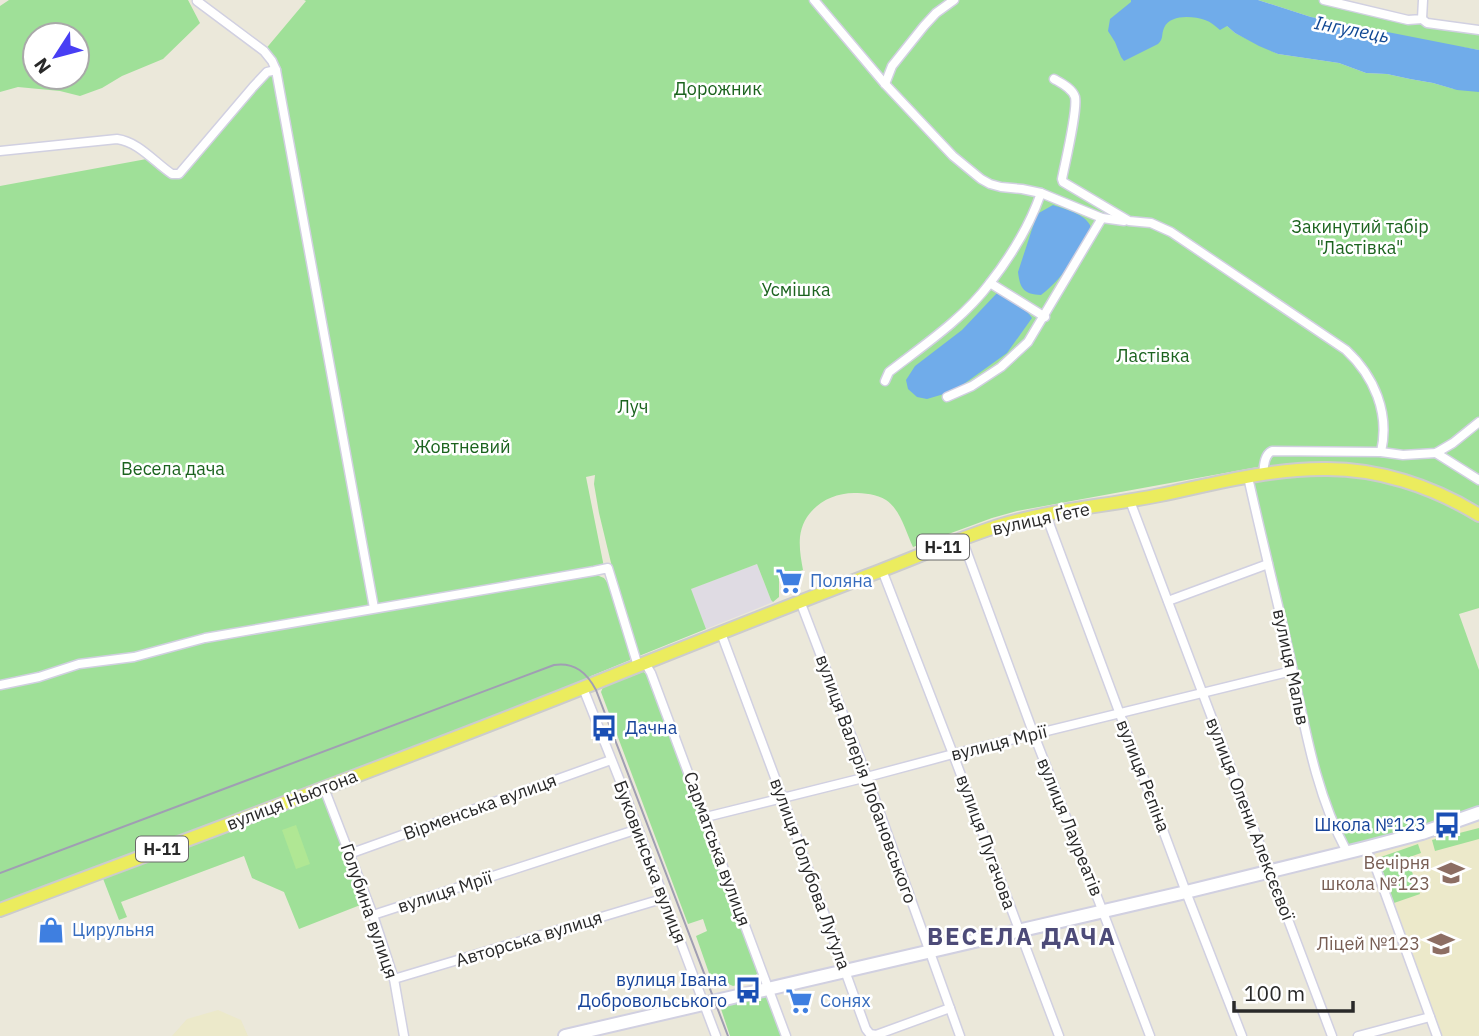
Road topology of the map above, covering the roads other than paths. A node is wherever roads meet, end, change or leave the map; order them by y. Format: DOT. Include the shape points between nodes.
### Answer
graph roads {
  1 [pos="814,0"];
  2 [pos="954,0"];
  3 [pos="1324,0"];
  4 [pos="1423,0"];
  5 [pos="197,1"];
  6 [pos="1422,19"];
  7 [pos="1479,30"];
  8 [pos="276,70"];
  9 [pos="1054,79"];
  10 [pos="885,84"];
  11 [pos="0,151"];
  12 [pos="1041,193"];
  13 [pos="1102,218"];
  14 [pos="1129,221"];
  15 [pos="990,283"];
  16 [pos="1045,317"];
  17 [pos="885,381"];
  18 [pos="947,397"];
  19 [pos="1479,422"];
  20 [pos="1381,452"];
  21 [pos="1436,453"];
  22 [pos="1263,475"];
  23 [pos="1248,477"];
  24 [pos="1479,480"];
  25 [pos="1130,501"];
  26 [pos="1046,515"];
  27 [pos="1479,515"];
  28 [pos="962,539"];
  29 [pos="1268,564"];
  30 [pos="882,570"];
  31 [pos="800,601"];
  32 [pos="1168,601"];
  33 [pos="374,608"];
  34 [pos="721,633"];
  35 [pos="641,665"];
  36 [pos="1292,671"];
  37 [pos="0,685"];
  38 [pos="583,688"];
  39 [pos="1203,694"];
  40 [pos="1119,714"];
  41 [pos="1034,735"];
  42 [pos="953,754"];
  43 [pos="611,760"];
  44 [pos="867,777"];
  45 [pos="324,788"];
  46 [pos="783,799"];
  47 [pos="1479,813"];
  48 [pos="706,817"];
  49 [pos="638,829"];
  50 [pos="1365,848"];
  51 [pos="1347,852"];
  52 [pos="349,854"];
  53 [pos="1269,871"];
  54 [pos="1186,892"];
  55 [pos="665,898"];
  56 [pos="0,910"];
  57 [pos="1103,912"];
  58 [pos="373,915"];
  59 [pos="1019,931"];
  60 [pos="929,951"];
  61 [pos="845,970"];
  62 [pos="394,979"];
  63 [pos="769,989"];
  64 [pos="704,1004"];
  65 [pos="950,1008"];
  66 [pos="1430,1017"];
  67 [pos="614,1030"];
  68 [pos="404,1036"];
  69 [pos="565,1036"];
  70 [pos="716,1036"];
  71 [pos="786,1036"];
  72 [pos="960,1036"];
  73 [pos="1059,1036"];
  74 [pos="1150,1036"];
  75 [pos="1242,1036"];
  76 [pos="1332,1036"];
  77 [pos="1358,1036"];
  78 [pos="1437,1036"];
  1 -- 10 [label="street"];
  2 -- 10 [label="street" via="924,26 892,66"];
  3 -- 6 [label="street" via="1408,20"];
  4 -- 6 [label="street"];
  5 -- 8 [label="street" via="264,51"];
  6 -- 7 [label="street"];
  8 -- 11 [label="street" via="267,72 253,87 179,174 172,174 136,145 117,139"];
  8 -- 33 [label="street"];
  9 -- 14 [label="street" via="1075,97 1062,179"];
  10 -- 12 [label="street" via="981,179"];
  12 -- 13 [label="street"];
  12 -- 15 [label="street" via="1006,262"];
  13 -- 14 [label="street"];
  13 -- 16 [label="street"];
  14 -- 20 [label="street" via="1152,223 1171,232 1346,350 1373,383 1384,425"];
  15 -- 16 [label="street"];
  15 -- 17 [label="street" via="942,331 889,372"];
  16 -- 18 [label="street" via="1028,342 1001,367"];
  19 -- 21 [label="street"];
  20 -- 21 [label="street"];
  20 -- 22 [label="street" via="1272,451 1266,457"];
  21 -- 24 [label="street"];
  22 -- 23 [label="main road, вулиця Ґете / Н-11"];
  22 -- 27 [label="main road, Н-11" via="1322,469 1381,474 1448,498"];
  23 -- 25 [label="main road, вулиця Ґете / Н-11"];
  23 -- 29 [label="street, вулиця Мальв"];
  25 -- 26 [label="main road, вулиця Ґете / Н-11"];
  25 -- 32 [label="street, вулиця Олени Алексєєвої"];
  26 -- 28 [label="main road, вулиця Ґете / Н-11"];
  26 -- 40 [label="street, вулиця Рєпіна"];
  28 -- 30 [label="main road, вулиця Ґете / Н-11"];
  28 -- 41 [label="street, вулиця Лауреатів"];
  29 -- 32 [label="street"];
  29 -- 36 [label="street, вулиця Мальв"];
  30 -- 31 [label="main road, вулиця Ґете / Н-11"];
  30 -- 42 [label="street, вулиця Пугачова"];
  31 -- 34 [label="main road, вулиця Ґете / Н-11"];
  31 -- 44 [label="street, вулиця Валерія Лобановського"];
  32 -- 39 [label="street, вулиця Олени Алексєєвої"];
  33 -- 35 [label="street, Сарматська вулиця" via="608,568"];
  33 -- 37 [label="street" via="205,638"];
  34 -- 35 [label="main road, вулиця Ґете / Н-11"];
  34 -- 46 [label="street, вулиця Ґолубова Луґула"];
  35 -- 38 [label="main road, вулиця Ґете / Н-11"];
  35 -- 48 [label="street, Сарматська вулиця" via="651,673"];
  36 -- 39 [label="street, вулиця Мрії"];
  36 -- 51 [label="street, вулиця Мальв" via="1318,780"];
  38 -- 43 [label="street, Буковинська вулиця"];
  38 -- 45 [label="main road, вулиця Ньютона / Н-11"];
  39 -- 40 [label="street, вулиця Мрії"];
  39 -- 53 [label="street, вулиця Олени Алексєєвої"];
  40 -- 41 [label="street, вулиця Мрії"];
  40 -- 54 [label="street, вулиця Рєпіна"];
  41 -- 42 [label="street, вулиця Мрії"];
  41 -- 57 [label="street, вулиця Лауреатів"];
  42 -- 44 [label="street, вулиця Мрії"];
  42 -- 59 [label="street, вулиця Пугачова"];
  43 -- 49 [label="street, Буковинська вулиця"];
  43 -- 52 [label="street, Вірменська вулиця"];
  44 -- 46 [label="street, вулиця Мрії"];
  44 -- 60 [label="street, вулиця Валерія Лобановського"];
  45 -- 52 [label="street, Голубина вулиця"];
  45 -- 56 [label="main road, вулиця Ньютона / Н-11"];
  46 -- 48 [label="street, вулиця Мрії"];
  46 -- 61 [label="street, вулиця Ґолубова Луґула"];
  47 -- 50 [label="street"];
  48 -- 63 [label="street, Сарматська вулиця"];
  49 -- 55 [label="street, Буковинська вулиця"];
  49 -- 58 [label="street, вулиця Мрії"];
  50 -- 51 [label="street"];
  50 -- 66 [label="street"];
  51 -- 53 [label="street"];
  52 -- 58 [label="street, Голубина вулиця"];
  53 -- 54 [label="street"];
  53 -- 76 [label="street, вулиця Олени Алексєєвої"];
  54 -- 57 [label="street"];
  54 -- 75 [label="street, вулиця Рєпіна"];
  55 -- 62 [label="street, Авторська вулиця"];
  55 -- 64 [label="street, Буковинська вулиця"];
  57 -- 59 [label="street"];
  57 -- 74 [label="street, вулиця Лауреатів"];
  58 -- 62 [label="street, Голубина вулиця"];
  59 -- 60 [label="street"];
  59 -- 73 [label="street, вулиця Пугачова"];
  60 -- 61 [label="street"];
  60 -- 65 [label="street, вулиця Валерія Лобановського"];
  61 -- 63 [label="street"];
  61 -- 65 [label="street, вулиця Ґолубова Луґула" via="870,1034"];
  62 -- 68 [label="street, Голубина вулиця"];
  63 -- 64 [label="street"];
  63 -- 71 [label="street, Сарматська вулиця"];
  64 -- 67 [label="street"];
  64 -- 70 [label="street, Буковинська вулиця"];
  65 -- 72 [label="street, вулиця Валерія Лобановського"];
  66 -- 77 [label="street"];
  66 -- 78 [label="street"];
  67 -- 69 [label="street"];
}
